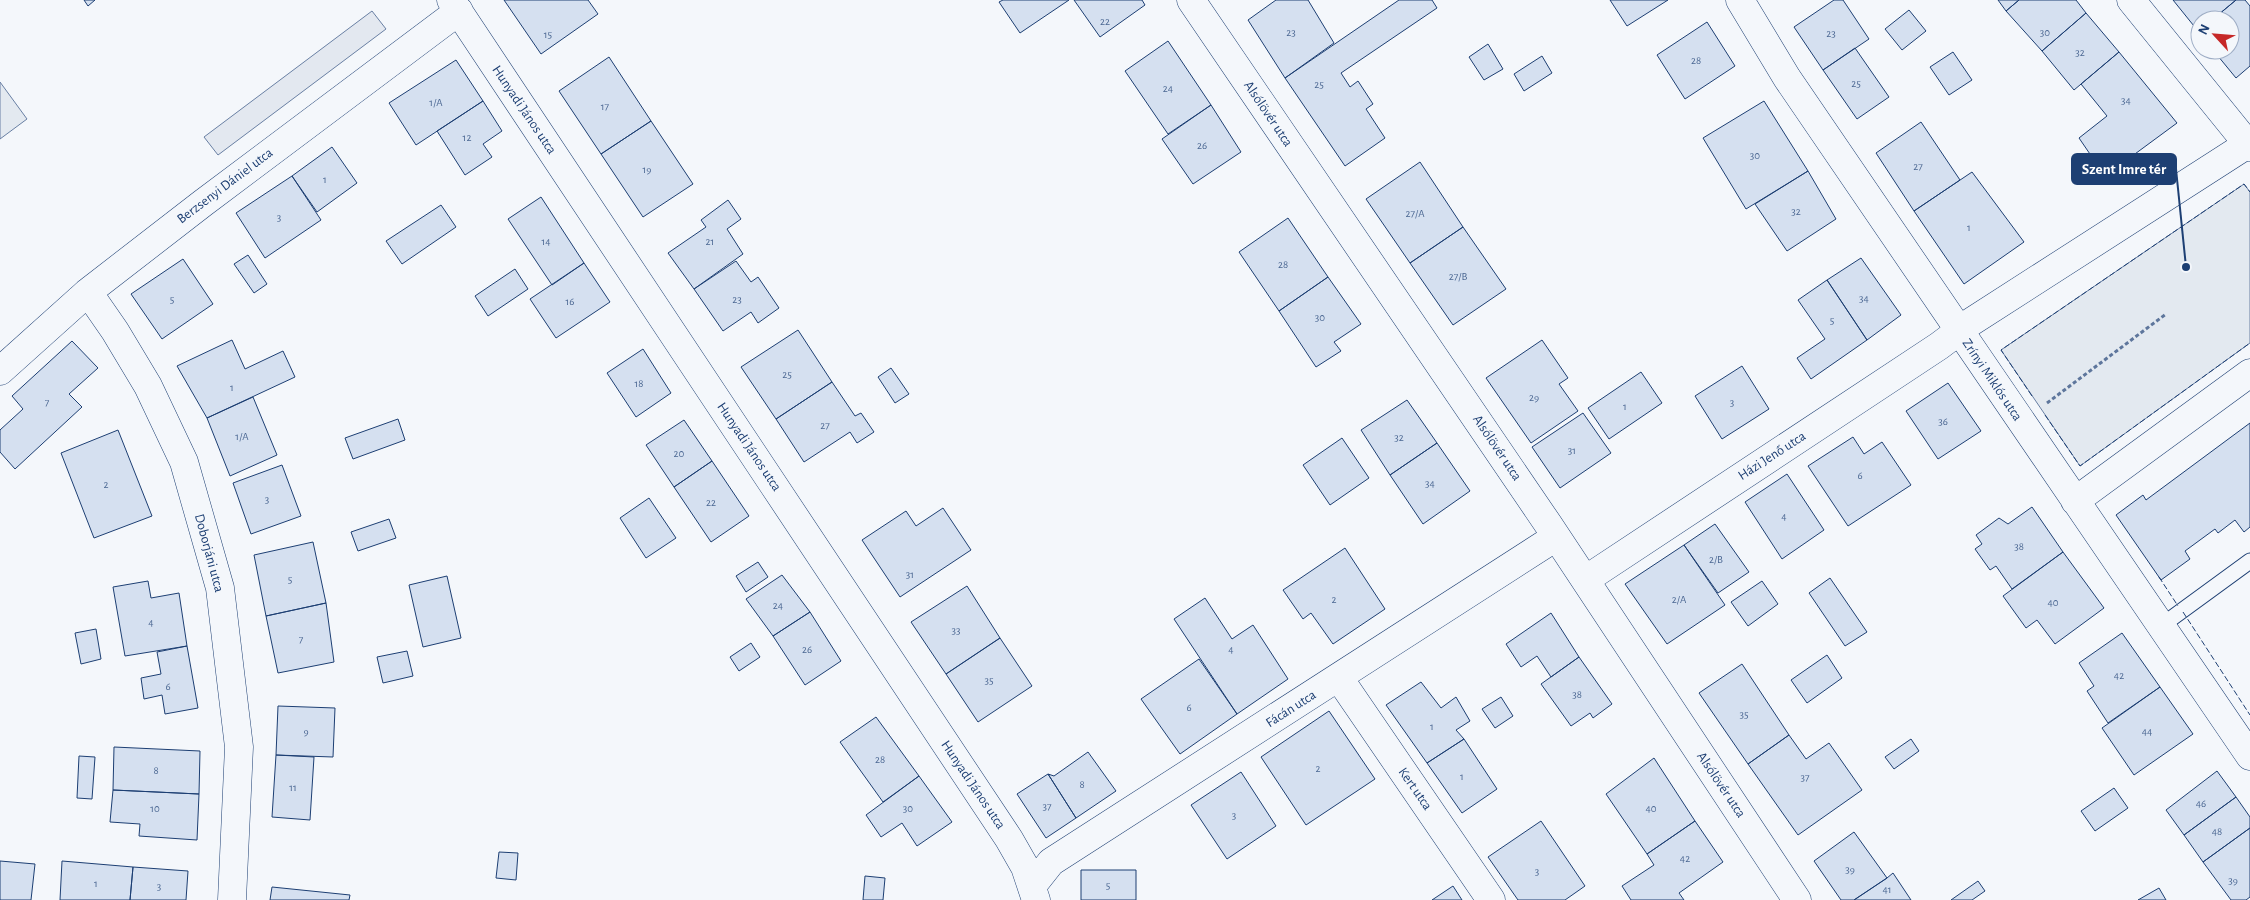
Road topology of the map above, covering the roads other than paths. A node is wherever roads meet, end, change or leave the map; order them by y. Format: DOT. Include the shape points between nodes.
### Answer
graph roads {
  1 [pos="1191,0"];
  2 [pos="1740,0"];
  3 [pos="2131,0"];
  4 [pos="455,6"];
  5 [pos="2249,146"];
  6 [pos="88,292"];
  7 [pos="1959,330"];
  8 [pos="0,371"];
  9 [pos="2250,374"];
  10 [pos="2074,501"];
  11 [pos="1556,537"];
  12 [pos="2250,561"];
  13 [pos="1585,580"];
  14 [pos="2162,626"];
  15 [pos="1340,678"];
  16 [pos="2250,756"];
  17 [pos="1034,893"];
  18 [pos="232,900"];
  19 [pos="1491,900"];
  20 [pos="1797,900"];
  1 -- 11 [label="street, Alsólövér utca"];
  2 -- 7 [label="street, Zrínyi Miklós utca" via="1787,78"];
  3 -- 5 [label="street"];
  4 -- 6 [label="street, Berzsenyi Dániel utca"];
  4 -- 17 [label="street, Hunyadi János utca" via="1009,838 1025,867"];
  5 -- 7 [label="street, Házi Jenő utca"];
  6 -- 8 [label="street, Berzsenyi Dániel utca"];
  6 -- 18 [label="street, Doborjáni utca" via="148,386 184,462 220,588 239,747"];
  7 -- 10 [label="street, Zrínyi Miklós utca"];
  7 -- 13 [label="street, Házi Jenő utca"];
  9 -- 10 [label="street"];
  10 -- 14 [label="street, Zrínyi Miklós utca"];
  11 -- 13 [label="street, Alsólövér utca"];
  11 -- 15 [label="street, Fácán utca"];
  12 -- 14 [label="lane"];
  13 -- 20 [label="street, Alsólövér utca"];
  14 -- 16 [label="street, Zrínyi Miklós utca"];
  15 -- 17 [label="street, Fácán utca" via="1051,862"];
  15 -- 19 [label="street, Kert utca"];
}
